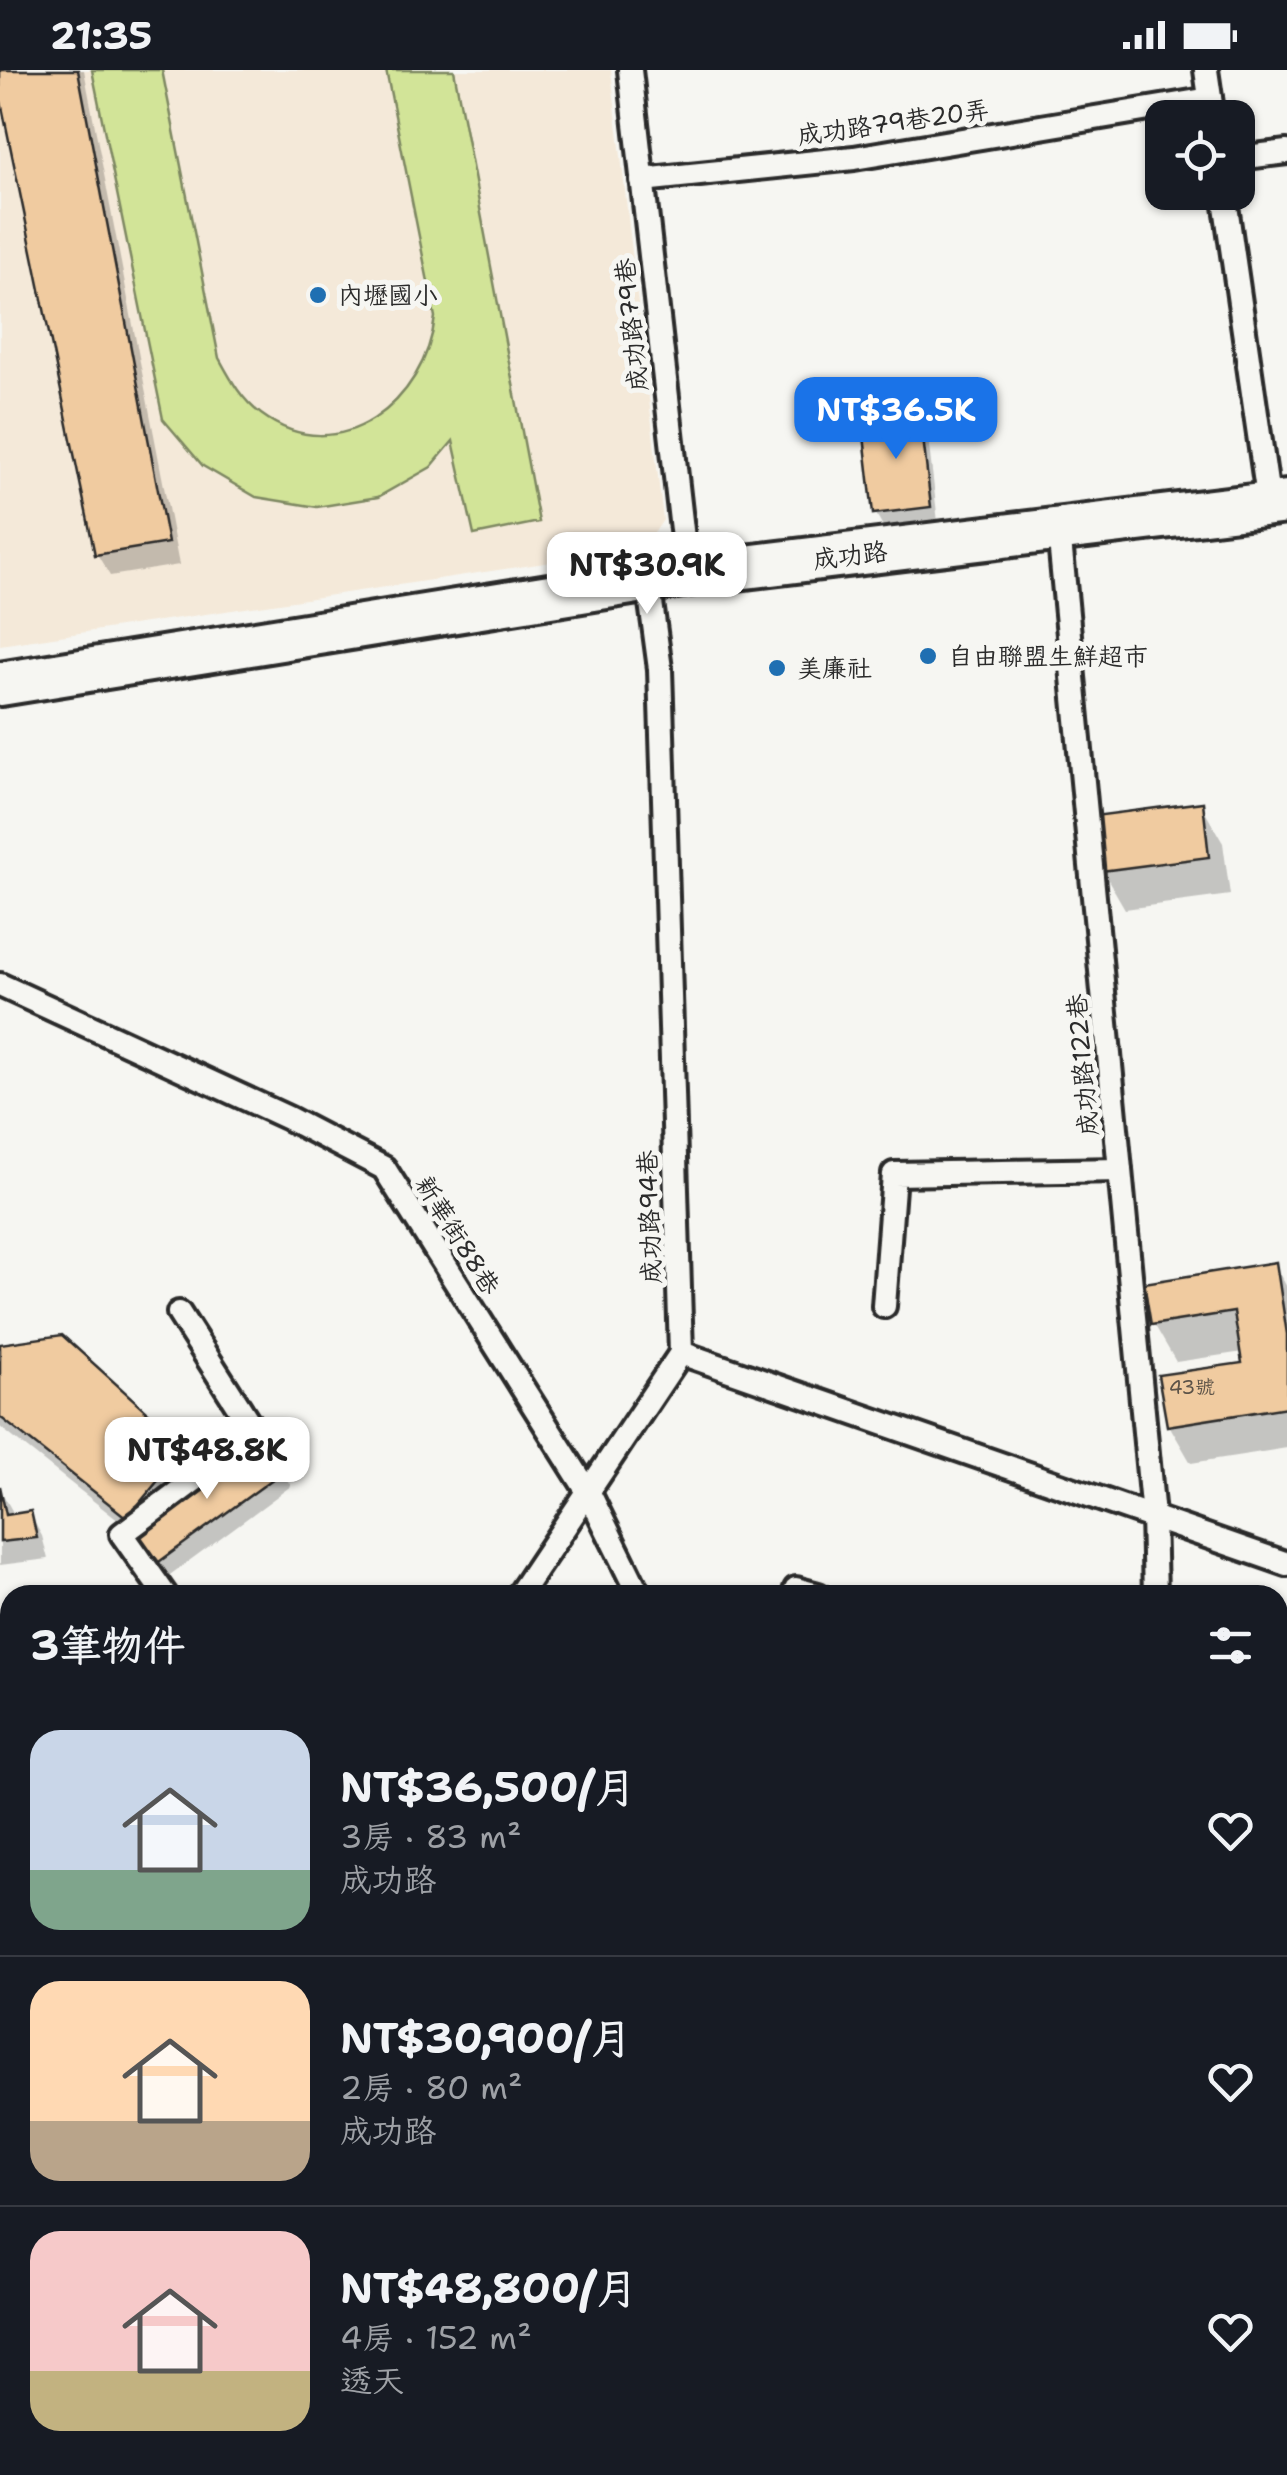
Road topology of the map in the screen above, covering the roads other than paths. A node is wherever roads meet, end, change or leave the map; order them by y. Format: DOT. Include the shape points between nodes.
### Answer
graph roads {
  1 [pos="630,70"];
  2 [pos="1206,70"];
  3 [pos="1210,100"];
  4 [pos="1145,117"];
  5 [pos="1287,152"];
  6 [pos="1255,156"];
  7 [pos="642,180"];
  8 [pos="1227,210"];
  9 [pos="1278,503"];
  10 [pos="1059,530"];
  11 [pos="667,577"];
  12 [pos="0,684"];
  13 [pos="0,985"];
  14 [pos="1120,1170"];
  15 [pos="884,1306"];
  16 [pos="179,1313"];
  17 [pos="681,1354"];
  18 [pos="590,1495"];
  19 [pos="1153,1516"];
  20 [pos="1287,1564"];
  21 [pos="158,1585"];
  22 [pos="526,1585"];
  23 [pos="634,1585"];
  24 [pos="1155,1585"];
  1 -- 7 [label="lane, 成功路79巷"];
  2 -- 3 [label="lane"];
  4 -- 7 [label="lane, 成功路79巷20弄"];
  5 -- 6 [label="lane"];
  7 -- 11 [label="lane, 成功路79巷"];
  8 -- 9 [label="lane"];
  9 -- 10 [label="street, 成功路"];
  10 -- 11 [label="street, 成功路"];
  10 -- 14 [label="lane, 成功路122巷"];
  11 -- 12 [label="street, 成功路"];
  11 -- 17 [label="lane, 成功路94巷" via="660,669"];
  13 -- 18 [label="lane, 新華街88巷" via="384,1168"];
  14 -- 15 [label="lane" via="894,1174"];
  14 -- 19 [label="lane, 成功路122巷"];
  16 -- 21 [label="lane" via="256,1434 122,1534"];
  17 -- 18 [label="lane"];
  17 -- 19 [label="lane"];
  18 -- 22 [label="lane"];
  18 -- 23 [label="lane, 新華街88巷"];
  19 -- 20 [label="lane"];
  19 -- 24 [label="lane, 成功路122巷"];
}
